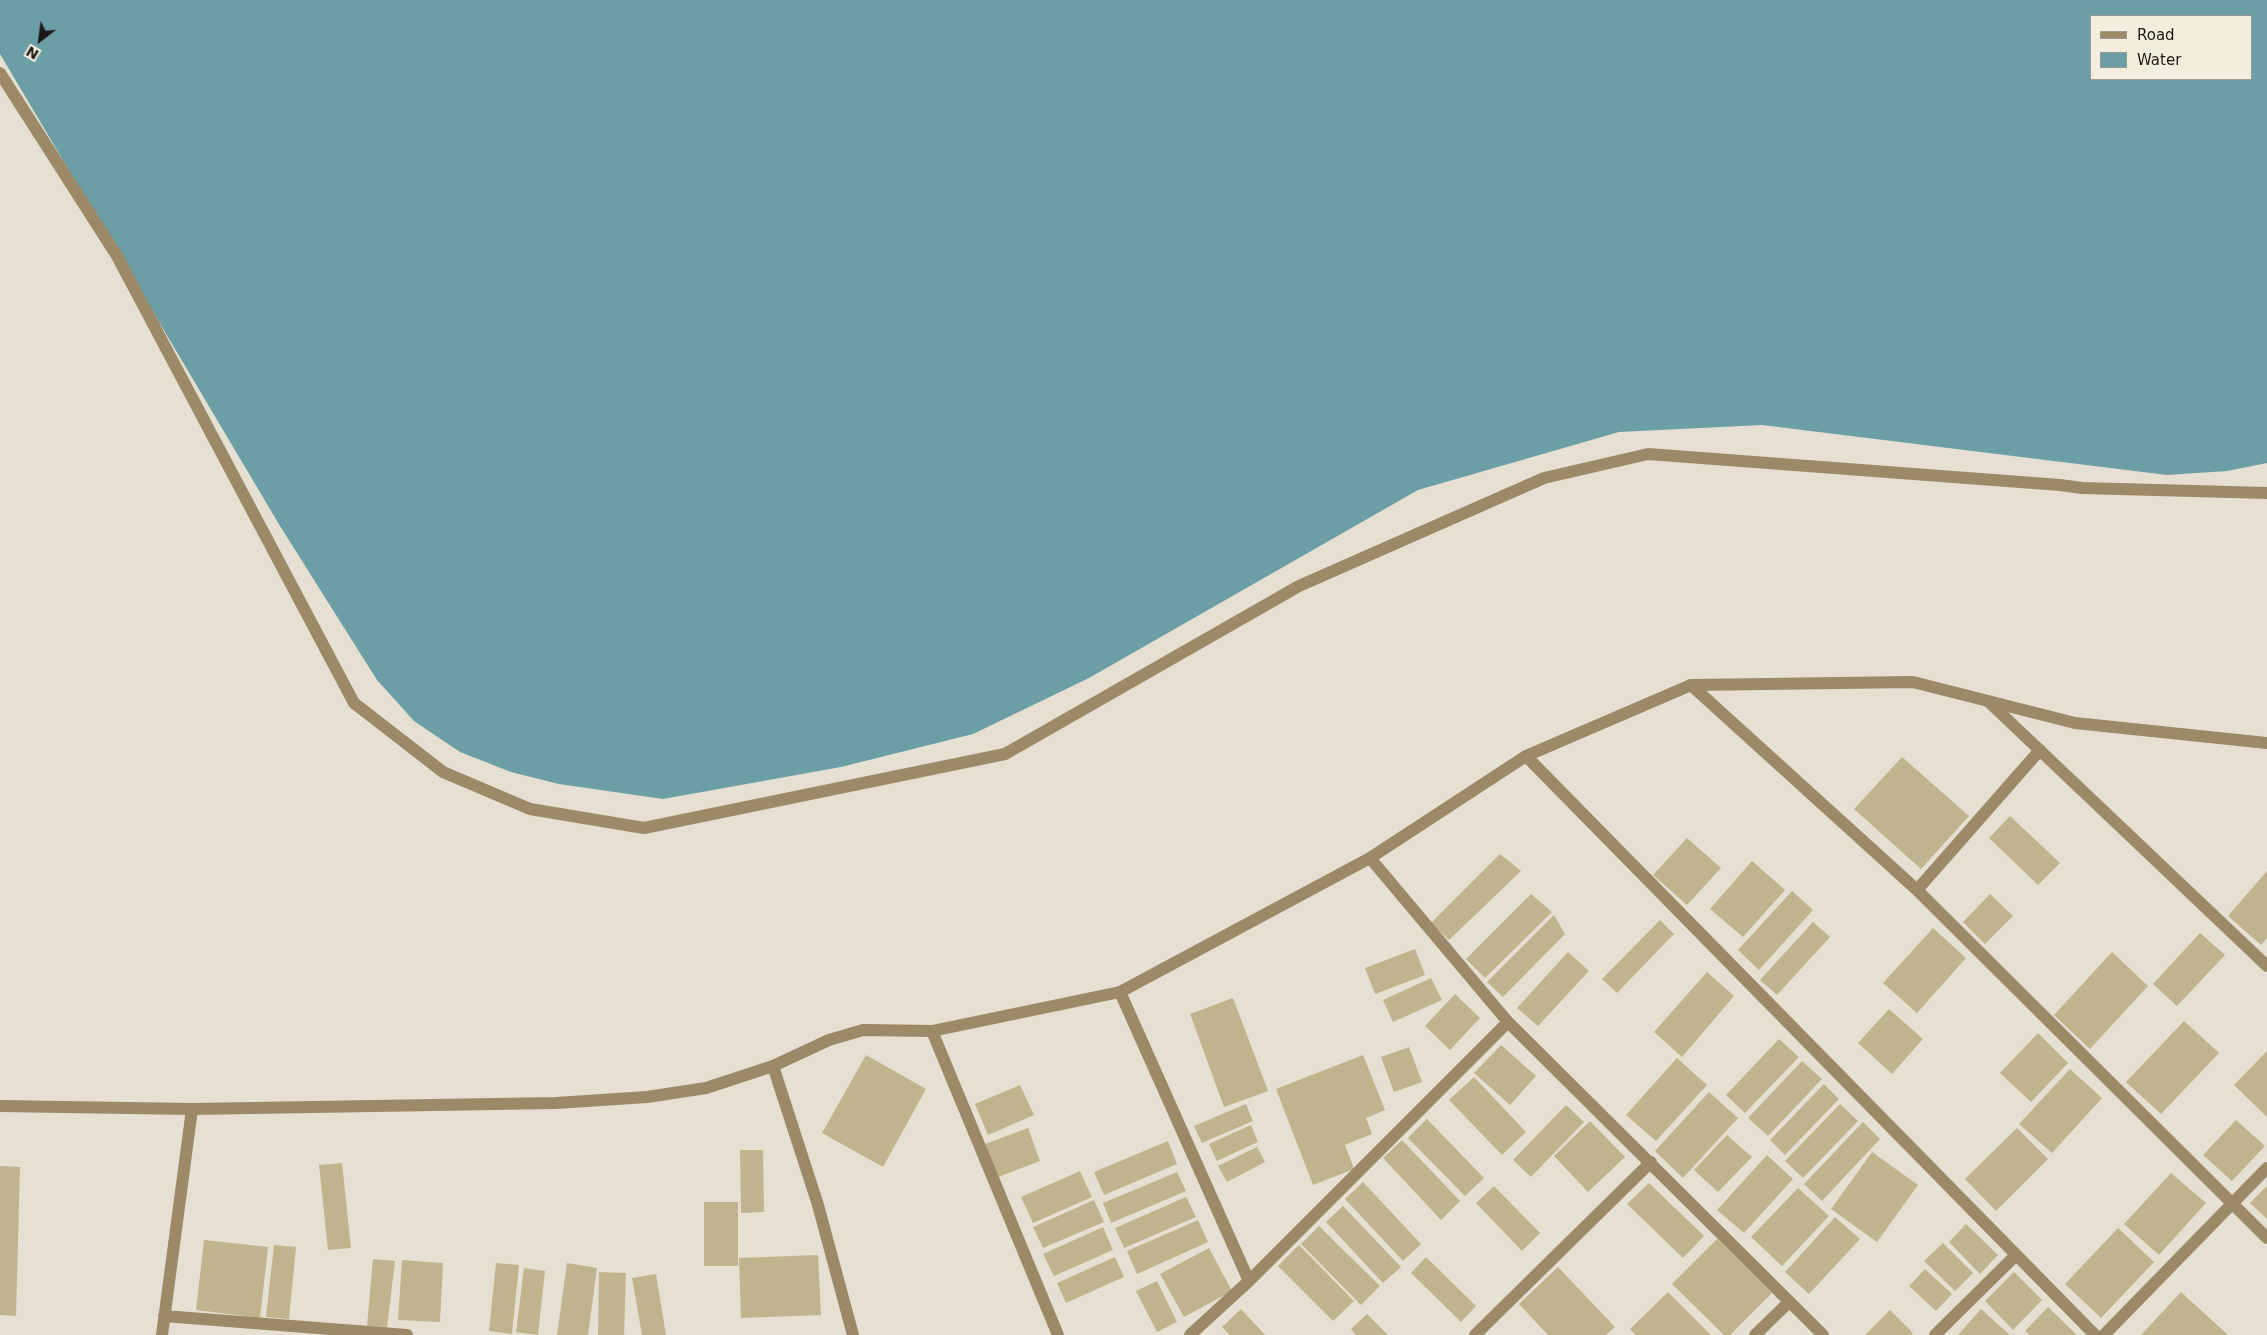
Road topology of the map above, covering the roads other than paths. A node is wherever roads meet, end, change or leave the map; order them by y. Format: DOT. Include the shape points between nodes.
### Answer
graph roads {
  1 [pos="0,73"];
  2 [pos="2267,493"];
  3 [pos="1691,685"];
  4 [pos="1990,703"];
  5 [pos="2267,743"];
  6 [pos="2040,750"];
  7 [pos="1526,756"];
  8 [pos="1370,858"];
  9 [pos="1917,890"];
  10 [pos="2267,966"];
  11 [pos="1120,992"];
  12 [pos="1508,1022"];
  13 [pos="932,1031"];
  14 [pos="773,1066"];
  15 [pos="0,1106"];
  16 [pos="192,1109"];
  17 [pos="1651,1162"];
  18 [pos="2267,1168"];
  19 [pos="2232,1204"];
  20 [pos="2267,1238"];
  21 [pos="2016,1255"];
  22 [pos="1249,1281"];
  23 [pos="1788,1303"];
  24 [pos="164,1316"];
  25 [pos="162,1335"];
  26 [pos="407,1335"];
  27 [pos="853,1335"];
  28 [pos="1058,1335"];
  29 [pos="1190,1335"];
  30 [pos="1475,1335"];
  31 [pos="1754,1335"];
  32 [pos="1823,1335"];
  33 [pos="1935,1335"];
  34 [pos="2095,1335"];
  35 [pos="2104,1335"];
  1 -- 2 [label="street" via="117,256 354,703 443,772 530,809 644,828 1005,754 1299,586 1544,478 1648,454 2082,488"];
  3 -- 4 [label="street" via="1913,682"];
  3 -- 7 [label="street"];
  3 -- 9 [label="street"];
  4 -- 5 [label="street" via="2075,723"];
  4 -- 6 [label="street"];
  6 -- 9 [label="street"];
  6 -- 10 [label="street"];
  7 -- 8 [label="street"];
  7 -- 21 [label="street"];
  8 -- 11 [label="street"];
  8 -- 12 [label="street"];
  9 -- 19 [label="street"];
  11 -- 13 [label="street"];
  11 -- 22 [label="street"];
  12 -- 17 [label="street"];
  12 -- 22 [label="street"];
  13 -- 14 [label="street" via="863,1030 829,1040"];
  13 -- 28 [label="street"];
  14 -- 16 [label="street" via="706,1088 647,1097 556,1103"];
  14 -- 27 [label="street" via="818,1205"];
  15 -- 16 [label="street"];
  16 -- 24 [label="street"];
  17 -- 23 [label="street"];
  17 -- 30 [label="street"];
  18 -- 19 [label="street"];
  19 -- 20 [label="street"];
  19 -- 35 [label="street"];
  21 -- 33 [label="street"];
  21 -- 34 [label="street"];
  22 -- 29 [label="street"];
  23 -- 31 [label="street"];
  23 -- 32 [label="street"];
  24 -- 25 [label="street"];
  24 -- 26 [label="street"];
}
